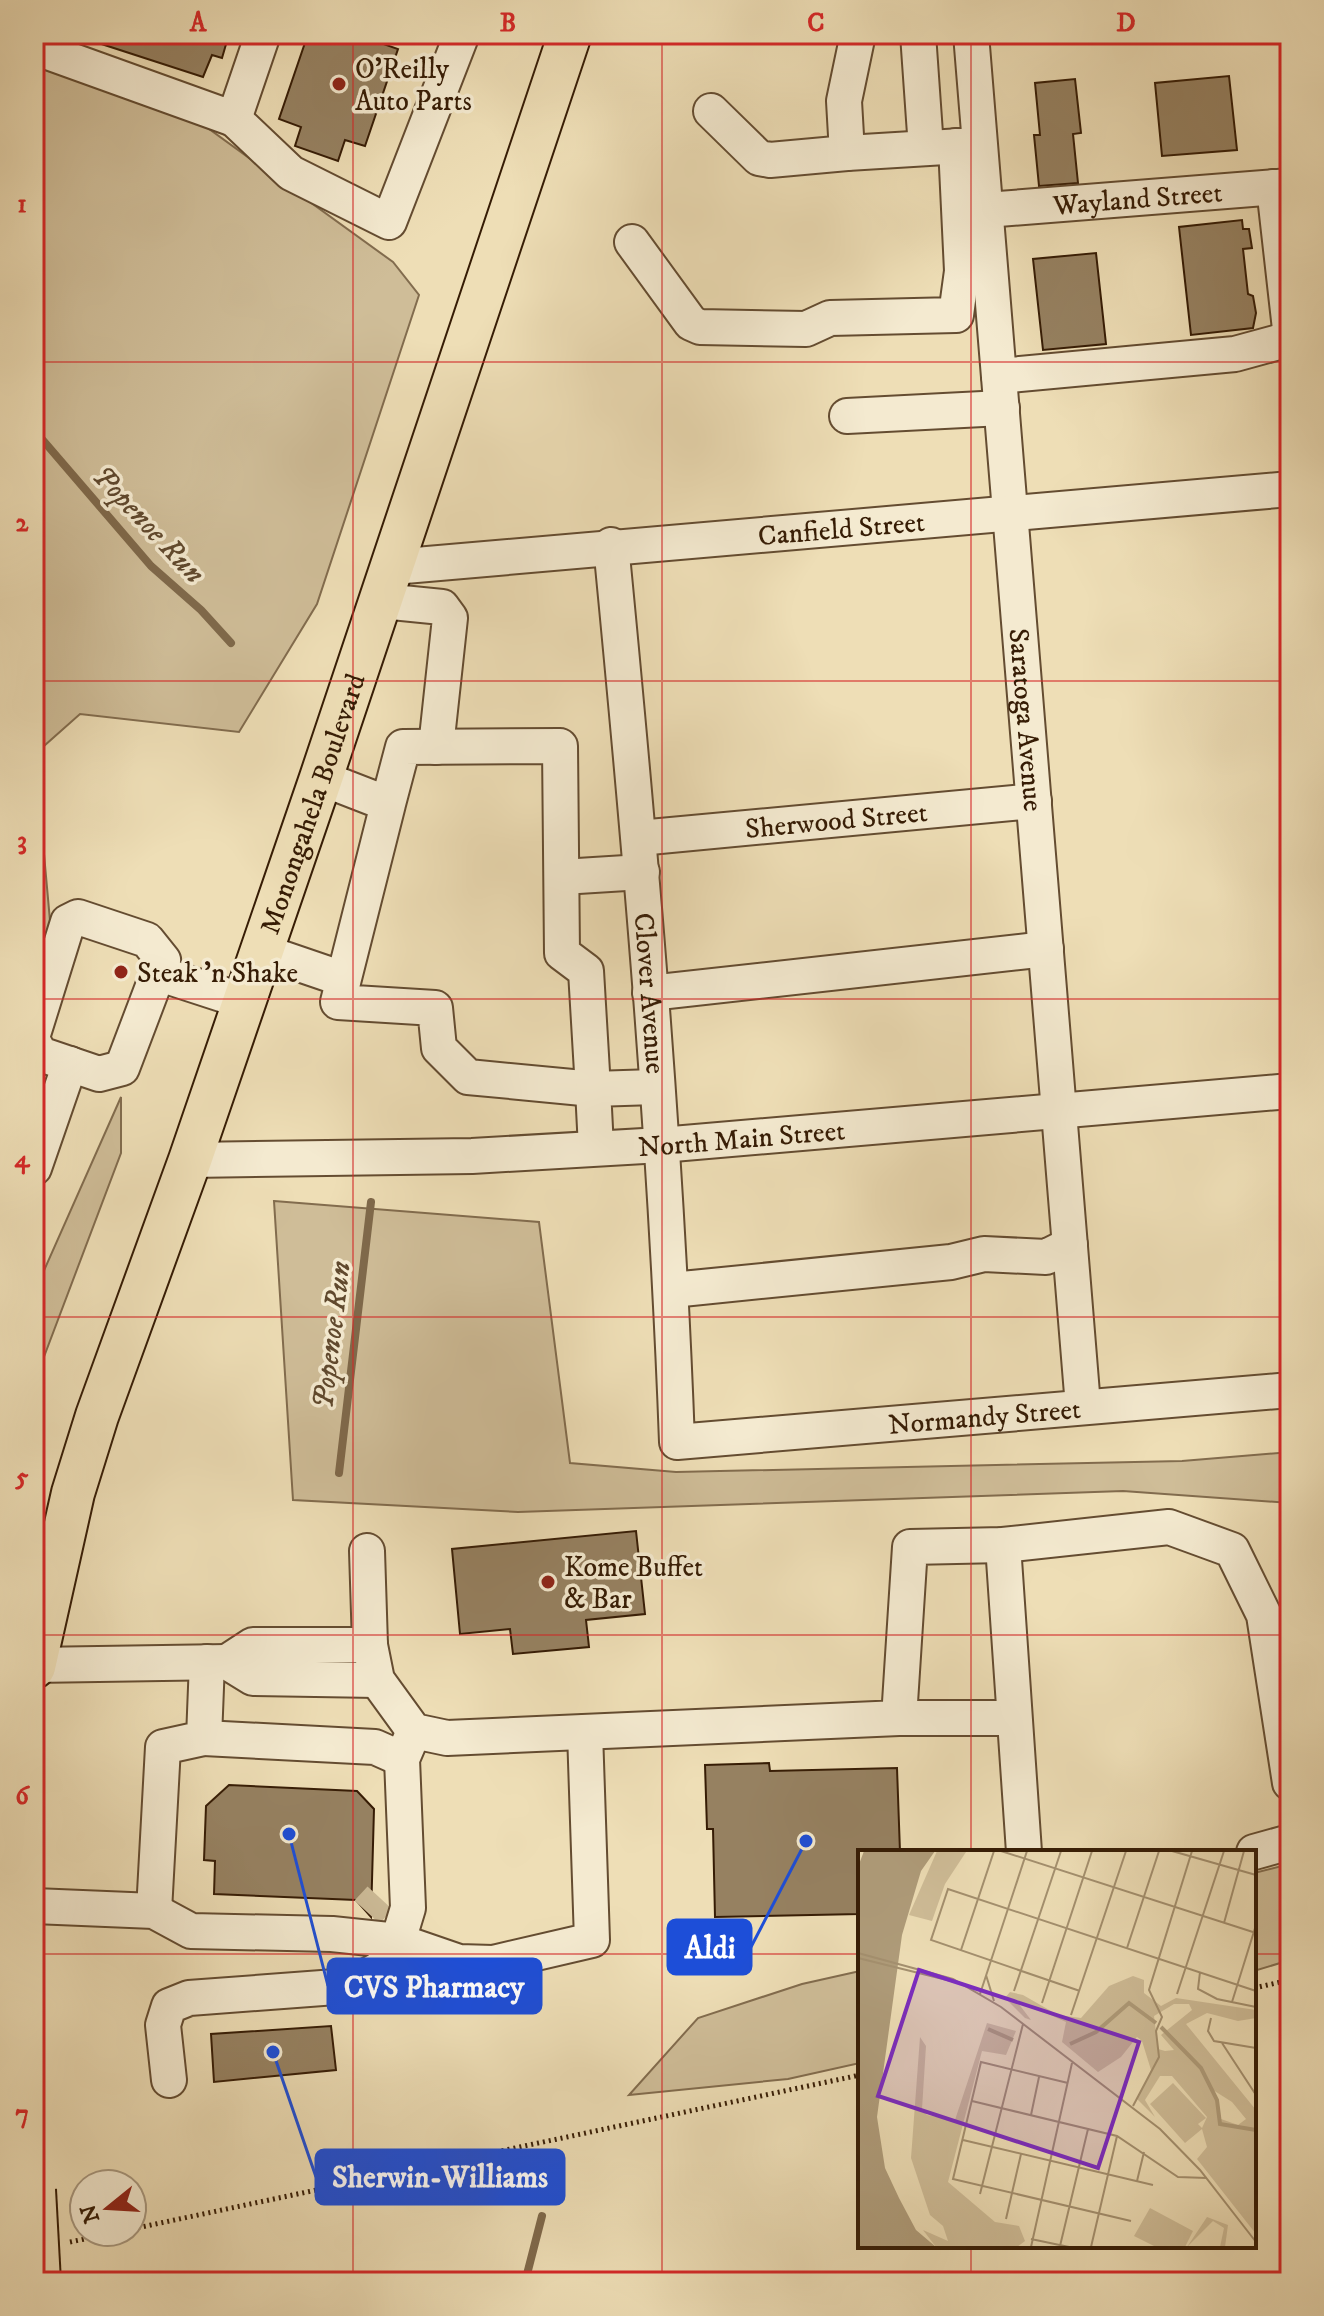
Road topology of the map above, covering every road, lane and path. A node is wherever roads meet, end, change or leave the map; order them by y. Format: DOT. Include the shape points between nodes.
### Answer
graph roads {
  1 [pos="263,34"];
  2 [pos="462,34"];
  3 [pos="570,34"];
  4 [pos="858,34"];
  5 [pos="918,34"];
  6 [pos="971,34"];
  7 [pos="34,47"];
  8 [pos="711,111"];
  9 [pos="234,119"];
  10 [pos="954,147"];
  11 [pos="847,153"];
  12 [pos="1282,186"];
  13 [pos="986,210"];
  14 [pos="632,242"];
  15 [pos="1290,329"];
  16 [pos="1290,339"];
  17 [pos="1001,392"];
  18 [pos="847,416"];
  19 [pos="1290,489"];
  20 [pos="1010,511"];
  21 [pos="611,545"];
  22 [pos="387,584"];
  23 [pos="436,747"];
  24 [pos="321,778"];
  25 [pos="1034,801"];
  26 [pos="388,804"];
  27 [pos="639,838"];
  28 [pos="642,872"];
  29 [pos="562,877"];
  30 [pos="1046,949"];
  31 [pos="261,951"];
  32 [pos="160,974"];
  33 [pos="343,979"];
  34 [pos="650,993"];
  35 [pos="243,1001"];
  36 [pos="34,1031"];
  37 [pos="34,1043"];
  38 [pos="70,1064"];
  39 [pos="655,1087"];
  40 [pos="593,1089"];
  41 [pos="1290,1091"];
  42 [pos="1059,1109"];
  43 [pos="661,1145"];
  44 [pos="596,1148"];
  45 [pos="190,1160"];
  46 [pos="34,1168"];
  47 [pos="1070,1245"];
  48 [pos="672,1290"];
  49 [pos="1290,1390"];
  50 [pos="1083,1406"];
  51 [pos="677,1442"];
  52 [pos="73,1493"];
  53 [pos="34,1536"];
  54 [pos="1003,1545"];
  55 [pos="367,1551"];
  56 [pos="370,1645"];
  57 [pos="217,1662"];
  58 [pos="34,1666"];
  59 [pos="377,1680"];
  60 [pos="899,1718"];
  61 [pos="1014,1718"];
  62 [pos="585,1732"];
  63 [pos="204,1738"];
  64 [pos="408,1745"];
  65 [pos="1290,1783"];
  66 [pos="407,1831"];
  67 [pos="1290,1842"];
  68 [pos="1024,1850"];
  69 [pos="1256,1851"];
  70 [pos="34,1906"];
  71 [pos="154,1911"];
  72 [pos="332,1934"];
  73 [pos="398,1941"];
  74 [pos="1290,1980"];
  75 [pos="1256,1988"];
  76 [pos="858,2075"];
  77 [pos="169,2080"];
  78 [pos="34,2190"];
  79 [pos="148,2226"];
  80 [pos="68,2243"];
  81 [pos="62,2244"];
  82 [pos="39,2282"];
  1 -- 9 [label="street"];
  2 -- 9 [label="street" via="389,222 291,173"];
  3 -- 22 [label="main road, Monongahela Boulevard"];
  4 -- 11 [label="street" via="844,101"];
  5 -- 10 [label="street"];
  6 -- 10 [label="street, Saratoga Avenue"];
  7 -- 9 [label="street"];
  8 -- 11 [label="street" via="759,158"];
  10 -- 11 [label="street"];
  10 -- 13 [label="street, Saratoga Avenue"];
  10 -- 14 [label="street" via="962,271 956,315 830,318 806,329 700,327 691,323"];
  12 -- 13 [label="street, Wayland Street"];
  12 -- 15 [label="street"];
  13 -- 17 [label="street, Saratoga Avenue"];
  16 -- 17 [label="street" via="1235,354"];
  17 -- 18 [label="street"];
  17 -- 20 [label="street, Saratoga Avenue"];
  19 -- 20 [label="street, Canfield Street"];
  20 -- 21 [label="street, Canfield Street"];
  20 -- 25 [label="street, Saratoga Avenue"];
  21 -- 22 [label="street, Canfield Street"];
  21 -- 27 [label="street, Clover Avenue"];
  22 -- 23 [label="street" via="442,607 450,618"];
  22 -- 24 [label="main road, Monongahela Boulevard"];
  23 -- 26 [label="street" via="403,747"];
  23 -- 29 [label="street" via="560,746"];
  24 -- 26 [label="street"];
  24 -- 31 [label="main road, Monongahela Boulevard"];
  25 -- 27 [label="street, Sherwood Street"];
  25 -- 30 [label="street, Saratoga Avenue"];
  26 -- 33 [label="street"];
  27 -- 28 [label="street, Clover Avenue"];
  28 -- 29 [label="street"];
  28 -- 34 [label="street, Clover Avenue"];
  29 -- 40 [label="street" via="562,953 586,971"];
  30 -- 34 [label="street"];
  30 -- 42 [label="street, Saratoga Avenue"];
  31 -- 33 [label="street"];
  31 -- 35 [label="main road, Monongahela Boulevard"];
  32 -- 35 [label="street"];
  32 -- 36 [label="street" via="163,960 147,940 78,917 68,922"];
  32 -- 38 [label="street" via="122,1068 99,1074"];
  33 -- 40 [label="street" via="338,1002 435,1008 439,1048 468,1077"];
  34 -- 39 [label="street, Clover Avenue"];
  35 -- 45 [label="main road, Monongahela Boulevard"];
  37 -- 38 [label="street" via="40,1054"];
  38 -- 46 [label="street"];
  39 -- 40 [label="street"];
  39 -- 43 [label="street, Clover Avenue"];
  40 -- 44 [label="street"];
  41 -- 42 [label="street, North Main Street"];
  42 -- 43 [label="street, North Main Street"];
  42 -- 47 [label="street, Saratoga Avenue"];
  43 -- 44 [label="street, North Main Street"];
  43 -- 48 [label="street, Clover Avenue"];
  44 -- 45 [label="street, North Main Street" via="472,1156"];
  45 -- 52 [label="main road, Monongahela Boulevard"];
  47 -- 48 [label="street" via="1046,1257 984,1254 951,1262"];
  47 -- 50 [label="street, Saratoga Avenue"];
  48 -- 51 [label="street, Clover Avenue"];
  49 -- 50 [label="street, Normandy Street"];
  50 -- 51 [label="street, Normandy Street"];
  52 -- 53 [label="main road"];
  52 -- 58 [label="main road, Monongahela Boulevard"];
  54 -- 60 [label="street" via="910,1547"];
  54 -- 61 [label="street"];
  54 -- 65 [label="street" via="1169,1527 1232,1550 1264,1615"];
  55 -- 56 [label="street"];
  56 -- 57 [label="street" via="253,1645"];
  56 -- 59 [label="street"];
  57 -- 58 [label="street"];
  57 -- 59 [label="street" via="253,1678"];
  57 -- 63 [label="street"];
  59 -- 64 [label="street"];
  60 -- 61 [label="street"];
  60 -- 62 [label="street"];
  61 -- 68 [label="street"];
  62 -- 64 [label="street" via="447,1738"];
  62 -- 73 [label="street" via="592,1940 493,1963 459,1962"];
  63 -- 64 [label="street"];
  63 -- 71 [label="street" via="163,1747"];
  64 -- 66 [label="street"];
  66 -- 72 [label="street" via="391,1880 373,1905 351,1926"];
  66 -- 73 [label="street" via="408,1908"];
  67 -- 69 [label="street"];
  70 -- 71 [label="street"];
  71 -- 72 [label="street" via="191,1931"];
  72 -- 73 [label="street"];
  73 -- 77 [label="street" via="381,1968 349,1986 189,1998 169,2006 163,2025"];
  74 -- 75 [label="path"];
  76 -- 79 [label="path"];
  78 -- 82 [label="main road, bridge"];
  80 -- 81 [label="path"];
}
